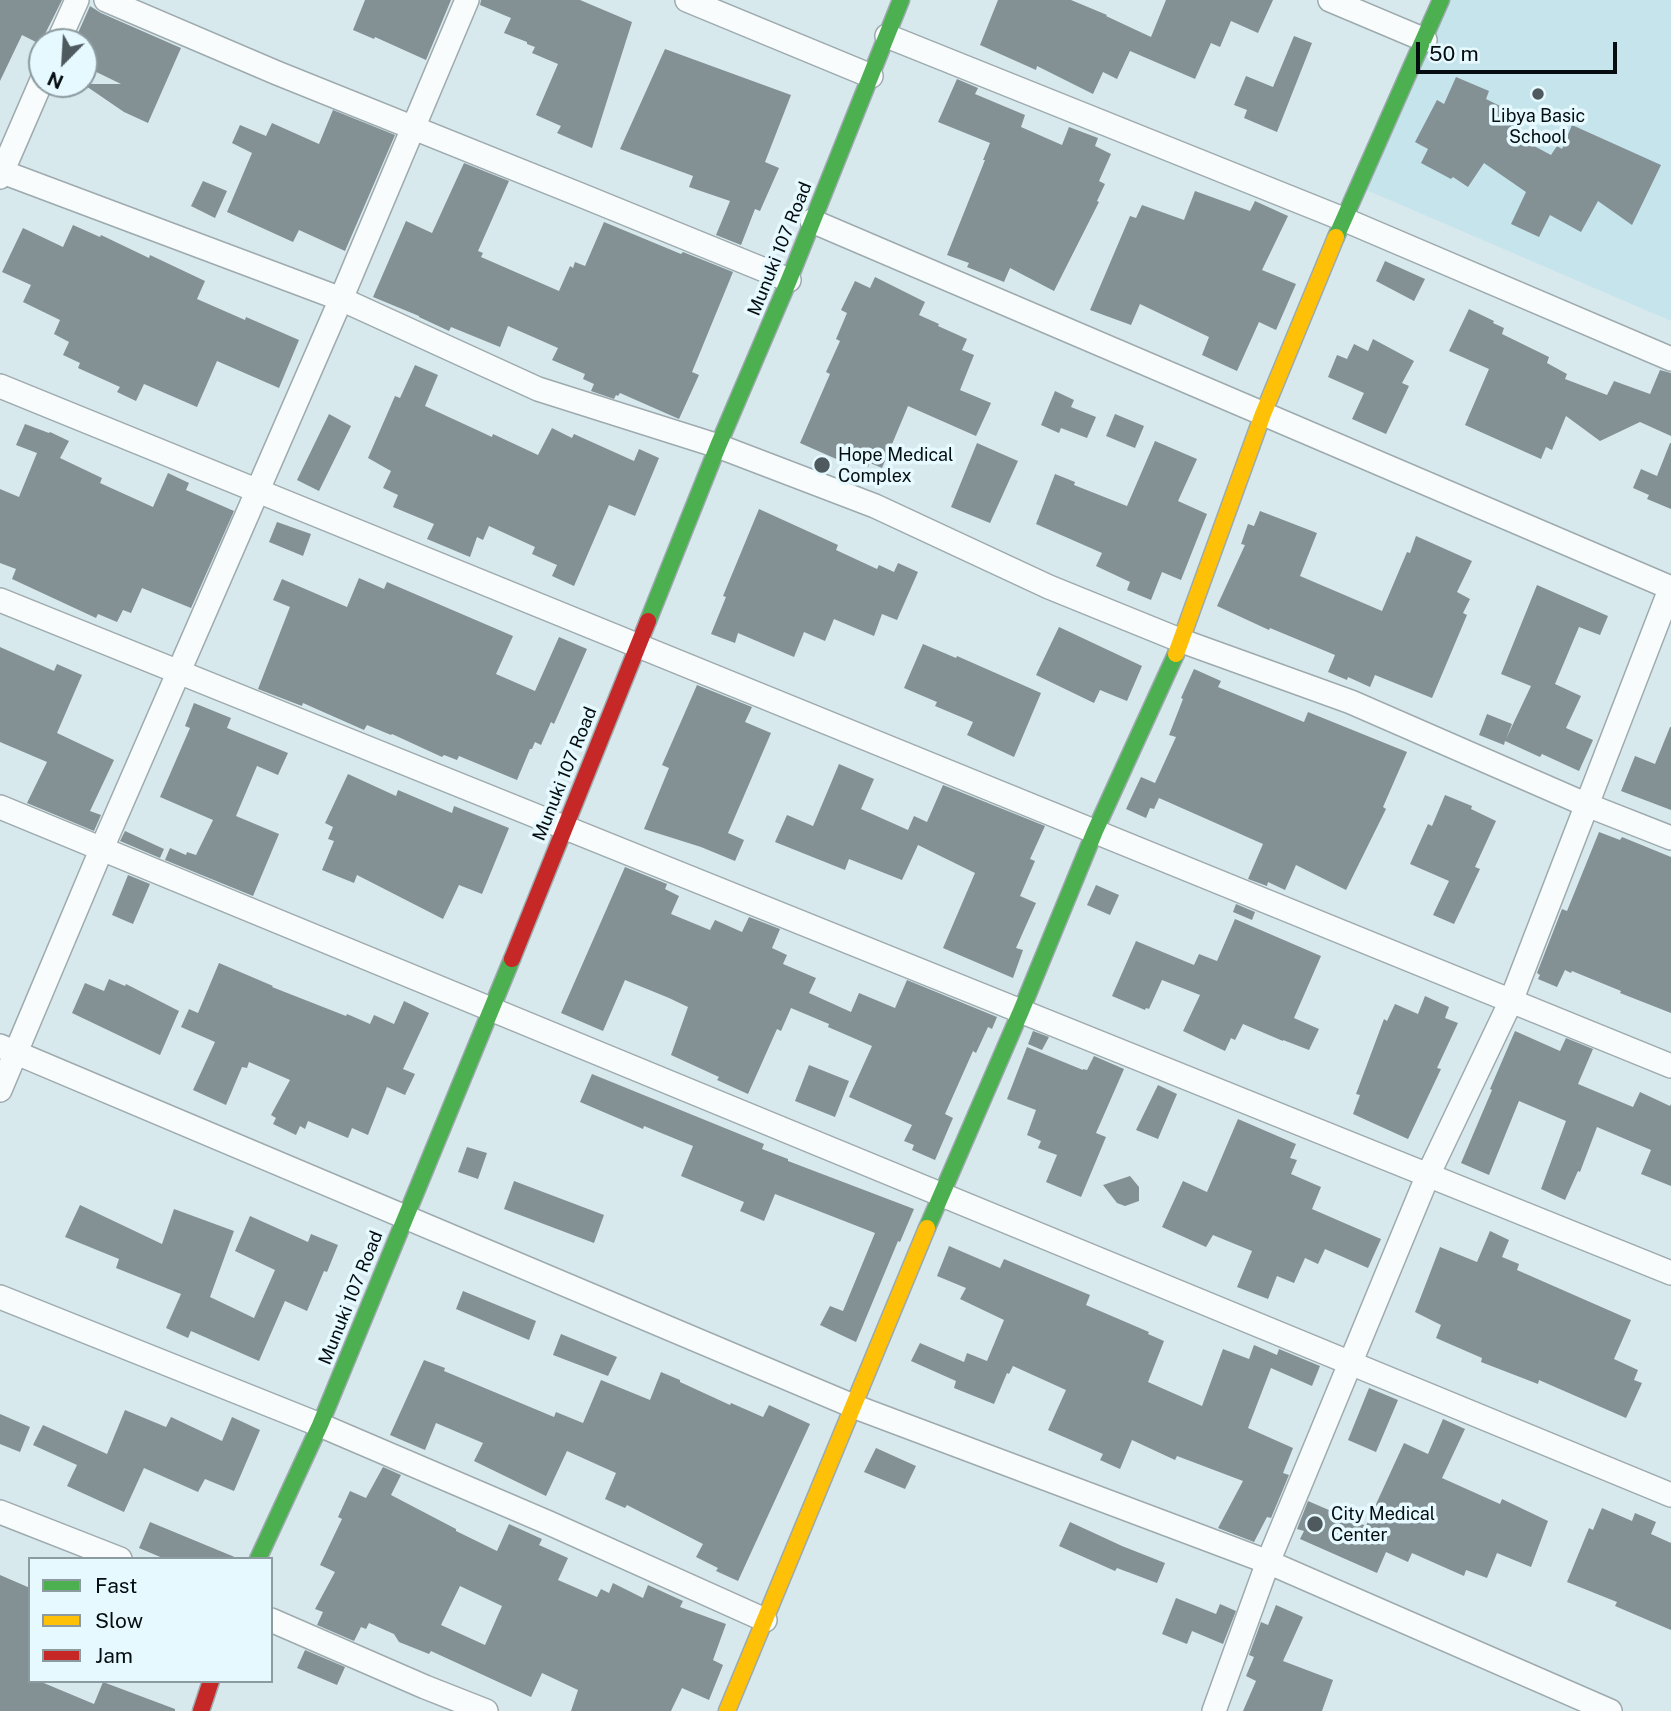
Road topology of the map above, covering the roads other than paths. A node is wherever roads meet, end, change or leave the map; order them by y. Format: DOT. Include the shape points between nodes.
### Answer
graph roads {
  1 [pos="77,0"];
  2 [pos="106,0"];
  3 [pos="467,0"];
  4 [pos="687,0"];
  5 [pos="901,0"];
  6 [pos="1330,0"];
  7 [pos="1441,0"];
  8 [pos="64,28"];
  9 [pos="887,36"];
  10 [pos="1424,40"];
  11 [pos="871,76"];
  12 [pos="34,98"];
  13 [pos="413,128"];
  14 [pos="1,173"];
  15 [pos="1343,219"];
  16 [pos="812,221"];
  17 [pos="789,281"];
  18 [pos="341,299"];
  19 [pos="1671,359"];
  20 [pos="0,386"];
  21 [pos="1263,414"];
  22 [pos="718,446"];
  23 [pos="257,491"];
  24 [pos="1671,588"];
  25 [pos="0,600"];
  26 [pos="1182,641"];
  27 [pos="638,646"];
  28 [pos="179,672"];
  29 [pos="1587,805"];
  30 [pos="0,807"];
  31 [pos="564,827"];
  32 [pos="1095,831"];
  33 [pos="1671,838"];
  34 [pos="102,848"];
  35 [pos="1511,1001"];
  36 [pos="492,1009"];
  37 [pos="1021,1011"];
  38 [pos="0,1046"];
  39 [pos="1671,1066"];
  40 [pos="0,1090"];
  41 [pos="1428,1175"];
  42 [pos="941,1194"];
  43 [pos="405,1217"];
  44 [pos="1671,1273"];
  45 [pos="0,1297"];
  46 [pos="1351,1363"];
  47 [pos="853,1406"];
  48 [pos="320,1425"];
  49 [pos="1671,1495"];
  50 [pos="0,1512"];
  51 [pos="115,1557"];
  52 [pos="259,1557"];
  53 [pos="1268,1562"];
  54 [pos="765,1620"];
  55 [pos="273,1621"];
  56 [pos="210,1683"];
  57 [pos="201,1711"];
  58 [pos="486,1711"];
  59 [pos="727,1711"];
  60 [pos="1213,1711"];
  61 [pos="1610,1711"];
  1 -- 8 [label="street"];
  2 -- 13 [label="street"];
  3 -- 13 [label="street"];
  4 -- 11 [label="street"];
  5 -- 9 [label="street, Munuki 107 Road"];
  6 -- 10 [label="street"];
  7 -- 10 [label="street"];
  9 -- 11 [label="street, Munuki 107 Road"];
  9 -- 15 [label="street"];
  10 -- 15 [label="street"];
  11 -- 16 [label="street, Munuki 107 Road"];
  12 -- 14 [label="street"];
  13 -- 17 [label="street"];
  13 -- 18 [label="street"];
  14 -- 18 [label="street"];
  15 -- 19 [label="street"];
  15 -- 21 [label="street"];
  16 -- 17 [label="street, Munuki 107 Road"];
  16 -- 21 [label="street"];
  17 -- 22 [label="street, Munuki 107 Road"];
  18 -- 22 [label="street" via="538,388"];
  18 -- 23 [label="street"];
  20 -- 23 [label="street"];
  21 -- 24 [label="street"];
  21 -- 26 [label="street"];
  22 -- 26 [label="street" via="875,506 1049,587"];
  22 -- 27 [label="street, Munuki 107 Road"];
  23 -- 27 [label="street"];
  23 -- 28 [label="street"];
  24 -- 29 [label="street"];
  25 -- 28 [label="street"];
  26 -- 29 [label="street" via="1351,702"];
  26 -- 32 [label="street"];
  27 -- 31 [label="street, Munuki 107 Road"];
  27 -- 32 [label="street"];
  28 -- 31 [label="street"];
  28 -- 34 [label="street"];
  29 -- 33 [label="street"];
  29 -- 35 [label="street"];
  30 -- 34 [label="street"];
  31 -- 36 [label="street, Munuki 107 Road"];
  31 -- 37 [label="street"];
  32 -- 35 [label="street"];
  32 -- 37 [label="street"];
  34 -- 36 [label="street"];
  34 -- 40 [label="street"];
  35 -- 39 [label="street"];
  35 -- 41 [label="street"];
  36 -- 42 [label="street"];
  36 -- 43 [label="street, Munuki 107 Road"];
  37 -- 41 [label="street"];
  37 -- 42 [label="street"];
  38 -- 43 [label="street"];
  41 -- 44 [label="street"];
  41 -- 46 [label="street"];
  42 -- 46 [label="street"];
  42 -- 47 [label="street"];
  43 -- 47 [label="street"];
  43 -- 48 [label="street, Munuki 107 Road"];
  45 -- 48 [label="street"];
  46 -- 49 [label="street"];
  46 -- 53 [label="street"];
  47 -- 53 [label="street"];
  47 -- 54 [label="street"];
  48 -- 52 [label="street, Munuki 107 Road"];
  48 -- 54 [label="street"];
  50 -- 51 [label="street"];
  53 -- 60 [label="street"];
  53 -- 61 [label="street"];
  54 -- 59 [label="street"];
  55 -- 58 [label="street"];
  56 -- 57 [label="street"];
}
